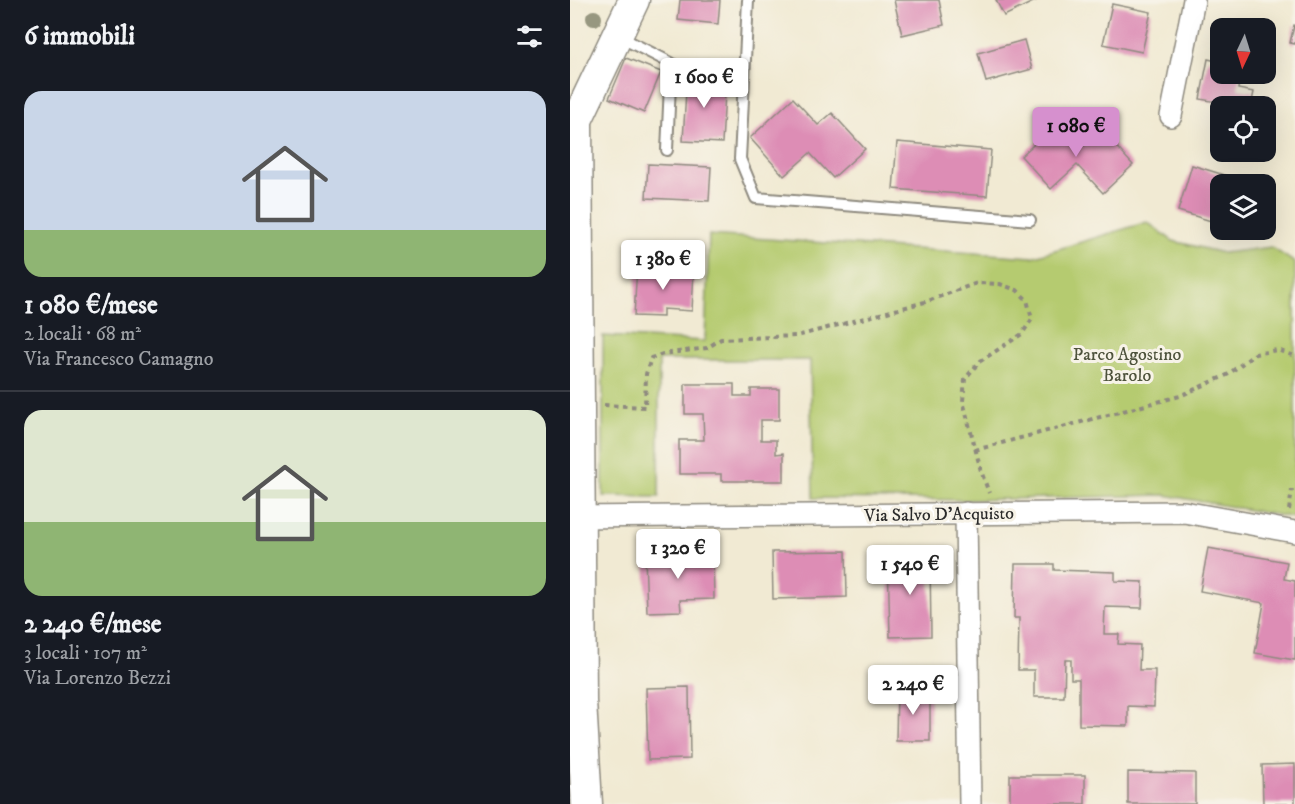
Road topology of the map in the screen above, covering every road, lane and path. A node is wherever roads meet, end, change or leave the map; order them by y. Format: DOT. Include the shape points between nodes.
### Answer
graph roads {
  1 [pos="634,0"];
  2 [pos="748,0"];
  3 [pos="1194,0"];
  4 [pos="616,35"];
  5 [pos="1171,116"];
  6 [pos="573,121"];
  7 [pos="667,150"];
  8 [pos="1030,220"];
  9 [pos="1295,356"];
  10 [pos="616,406"];
  11 [pos="975,450"];
  12 [pos="966,513"];
  13 [pos="997,513"];
  14 [pos="576,517"];
  15 [pos="1295,532"];
  16 [pos="587,804"];
  17 [pos="970,804"];
  1 -- 4 [label="street"];
  2 -- 8 [label="lane" via="740,159 756,198"];
  3 -- 5 [label="street"];
  4 -- 6 [label="street"];
  4 -- 7 [label="lane" via="671,63"];
  6 -- 14 [label="street"];
  9 -- 11 [label="path" via="1277,350 1255,354 1227,375 1180,396"];
  10 -- 11 [label="path" via="645,407 648,366 651,358 663,354 707,348 721,339 797,336 925,302 977,283 1000,284 1017,290 1027,300 1032,319 1022,334 979,362 965,379 963,401"];
  11 -- 13 [label="path"];
  12 -- 13 [label="street, Via Salvo D'Acquisto"];
  12 -- 14 [label="street, Via Salvo D'Acquisto"];
  12 -- 17 [label="street"];
  13 -- 15 [label="street, Via Salvo D'Acquisto" via="1185,512"];
  14 -- 16 [label="street"];
}
